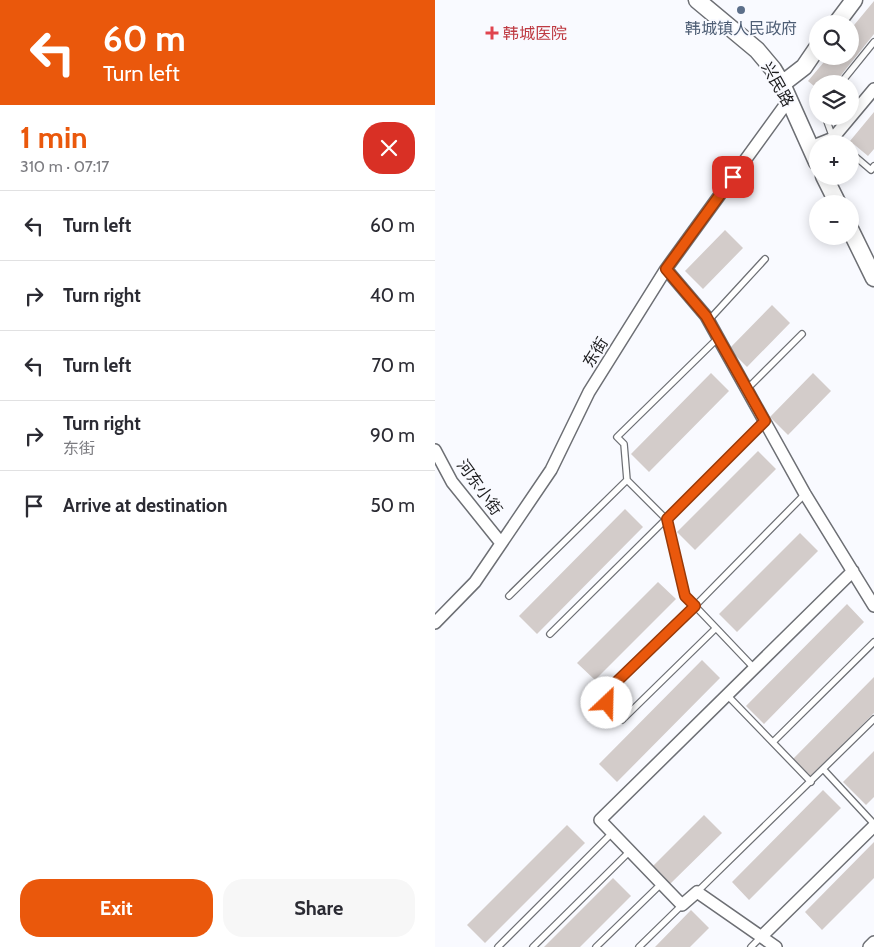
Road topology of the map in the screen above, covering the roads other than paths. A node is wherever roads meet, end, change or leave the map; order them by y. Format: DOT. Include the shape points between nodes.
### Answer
graph roads {
  1 [pos="697,0"];
  2 [pos="854,0"];
  3 [pos="843,15"];
  4 [pos="874,42"];
  5 [pos="809,58"];
  6 [pos="847,75"];
  7 [pos="782,84"];
  8 [pos="874,89"];
  9 [pos="788,100"];
  10 [pos="809,135"];
  11 [pos="841,135"];
  12 [pos="859,160"];
  13 [pos="874,166"];
  14 [pos="858,245"];
  15 [pos="765,259"];
  16 [pos="666,269"];
  17 [pos="874,278"];
  18 [pos="708,321"];
  19 [pos="802,334"];
  20 [pos="718,338"];
  21 [pos="747,389"];
  22 [pos="765,421"];
  23 [pos="435,450"];
  24 [pos="627,480"];
  25 [pos="805,494"];
  26 [pos="667,519"];
  27 [pos="501,543"];
  28 [pos="853,571"];
  29 [pos="509,596"];
  30 [pos="695,606"];
  31 [pos="874,606"];
  32 [pos="435,623"];
  33 [pos="716,628"];
  34 [pos="550,634"];
  35 [pos="874,642"];
  36 [pos="755,668"];
  37 [pos="727,695"];
  38 [pos="874,719"];
  39 [pos="773,742"];
  40 [pos="823,770"];
  41 [pos="811,782"];
  42 [pos="874,825"];
  43 [pos="612,833"];
  44 [pos="630,852"];
  45 [pos="661,884"];
  46 [pos="697,892"];
  47 [pos="682,905"];
  48 [pos="761,936"];
  49 [pos="497,947"];
  50 [pos="533,947"];
  51 [pos="595,947"];
  52 [pos="639,947"];
  53 [pos="751,947"];
  54 [pos="776,947"];
  1 -- 7 [label="main road, 兴民路" via="757,50"];
  2 -- 3 [label="main road"];
  4 -- 6 [label="lane"];
  5 -- 7 [label="main road"];
  7 -- 9 [label="main road, 兴民路"];
  8 -- 11 [label="street"];
  9 -- 10 [label="main road, 兴民路"];
  9 -- 16 [label="street, 东街"];
  12 -- 13 [label="lane" via="871,170"];
  14 -- 17 [label="main road"];
  15 -- 18 [label="lane"];
  16 -- 18 [label="street"];
  16 -- 27 [label="street, 东街" via="589,392 551,470"];
  18 -- 20 [label="street"];
  19 -- 21 [label="lane"];
  20 -- 21 [label="street"];
  20 -- 24 [label="lane" via="617,438 624,444"];
  21 -- 22 [label="street"];
  22 -- 25 [label="street"];
  22 -- 26 [label="lane"];
  23 -- 27 [label="street, 河东小街" via="452,482"];
  24 -- 26 [label="lane"];
  24 -- 29 [label="lane"];
  25 -- 28 [label="street"];
  25 -- 30 [label="lane"];
  26 -- 30 [label="lane" via="685,596"];
  26 -- 34 [label="lane"];
  27 -- 32 [label="street, 东街" via="475,582"];
  28 -- 31 [label="street"];
  28 -- 36 [label="street"];
  30 -- 33 [label="lane"];
  30 -- 33 [label="lane" via="607,691 607,703 612,711 621,720"];
  33 -- 36 [label="lane"];
  35 -- 39 [label="lane"];
  36 -- 37 [label="street"];
  37 -- 39 [label="lane"];
  37 -- 43 [label="street" via="600,820"];
  38 -- 40 [label="lane"];
  39 -- 41 [label="lane"];
  40 -- 41 [label="lane"];
  40 -- 42 [label="lane"];
  41 -- 46 [label="lane"];
  42 -- 48 [label="street"];
  43 -- 44 [label="street"];
  43 -- 49 [label="lane"];
  44 -- 45 [label="street"];
  44 -- 50 [label="lane"];
  45 -- 47 [label="street"];
  45 -- 51 [label="lane"];
  46 -- 47 [label="street"];
  46 -- 48 [label="street"];
  47 -- 52 [label="lane"];
  48 -- 53 [label="lane"];
  48 -- 54 [label="street"];
}
